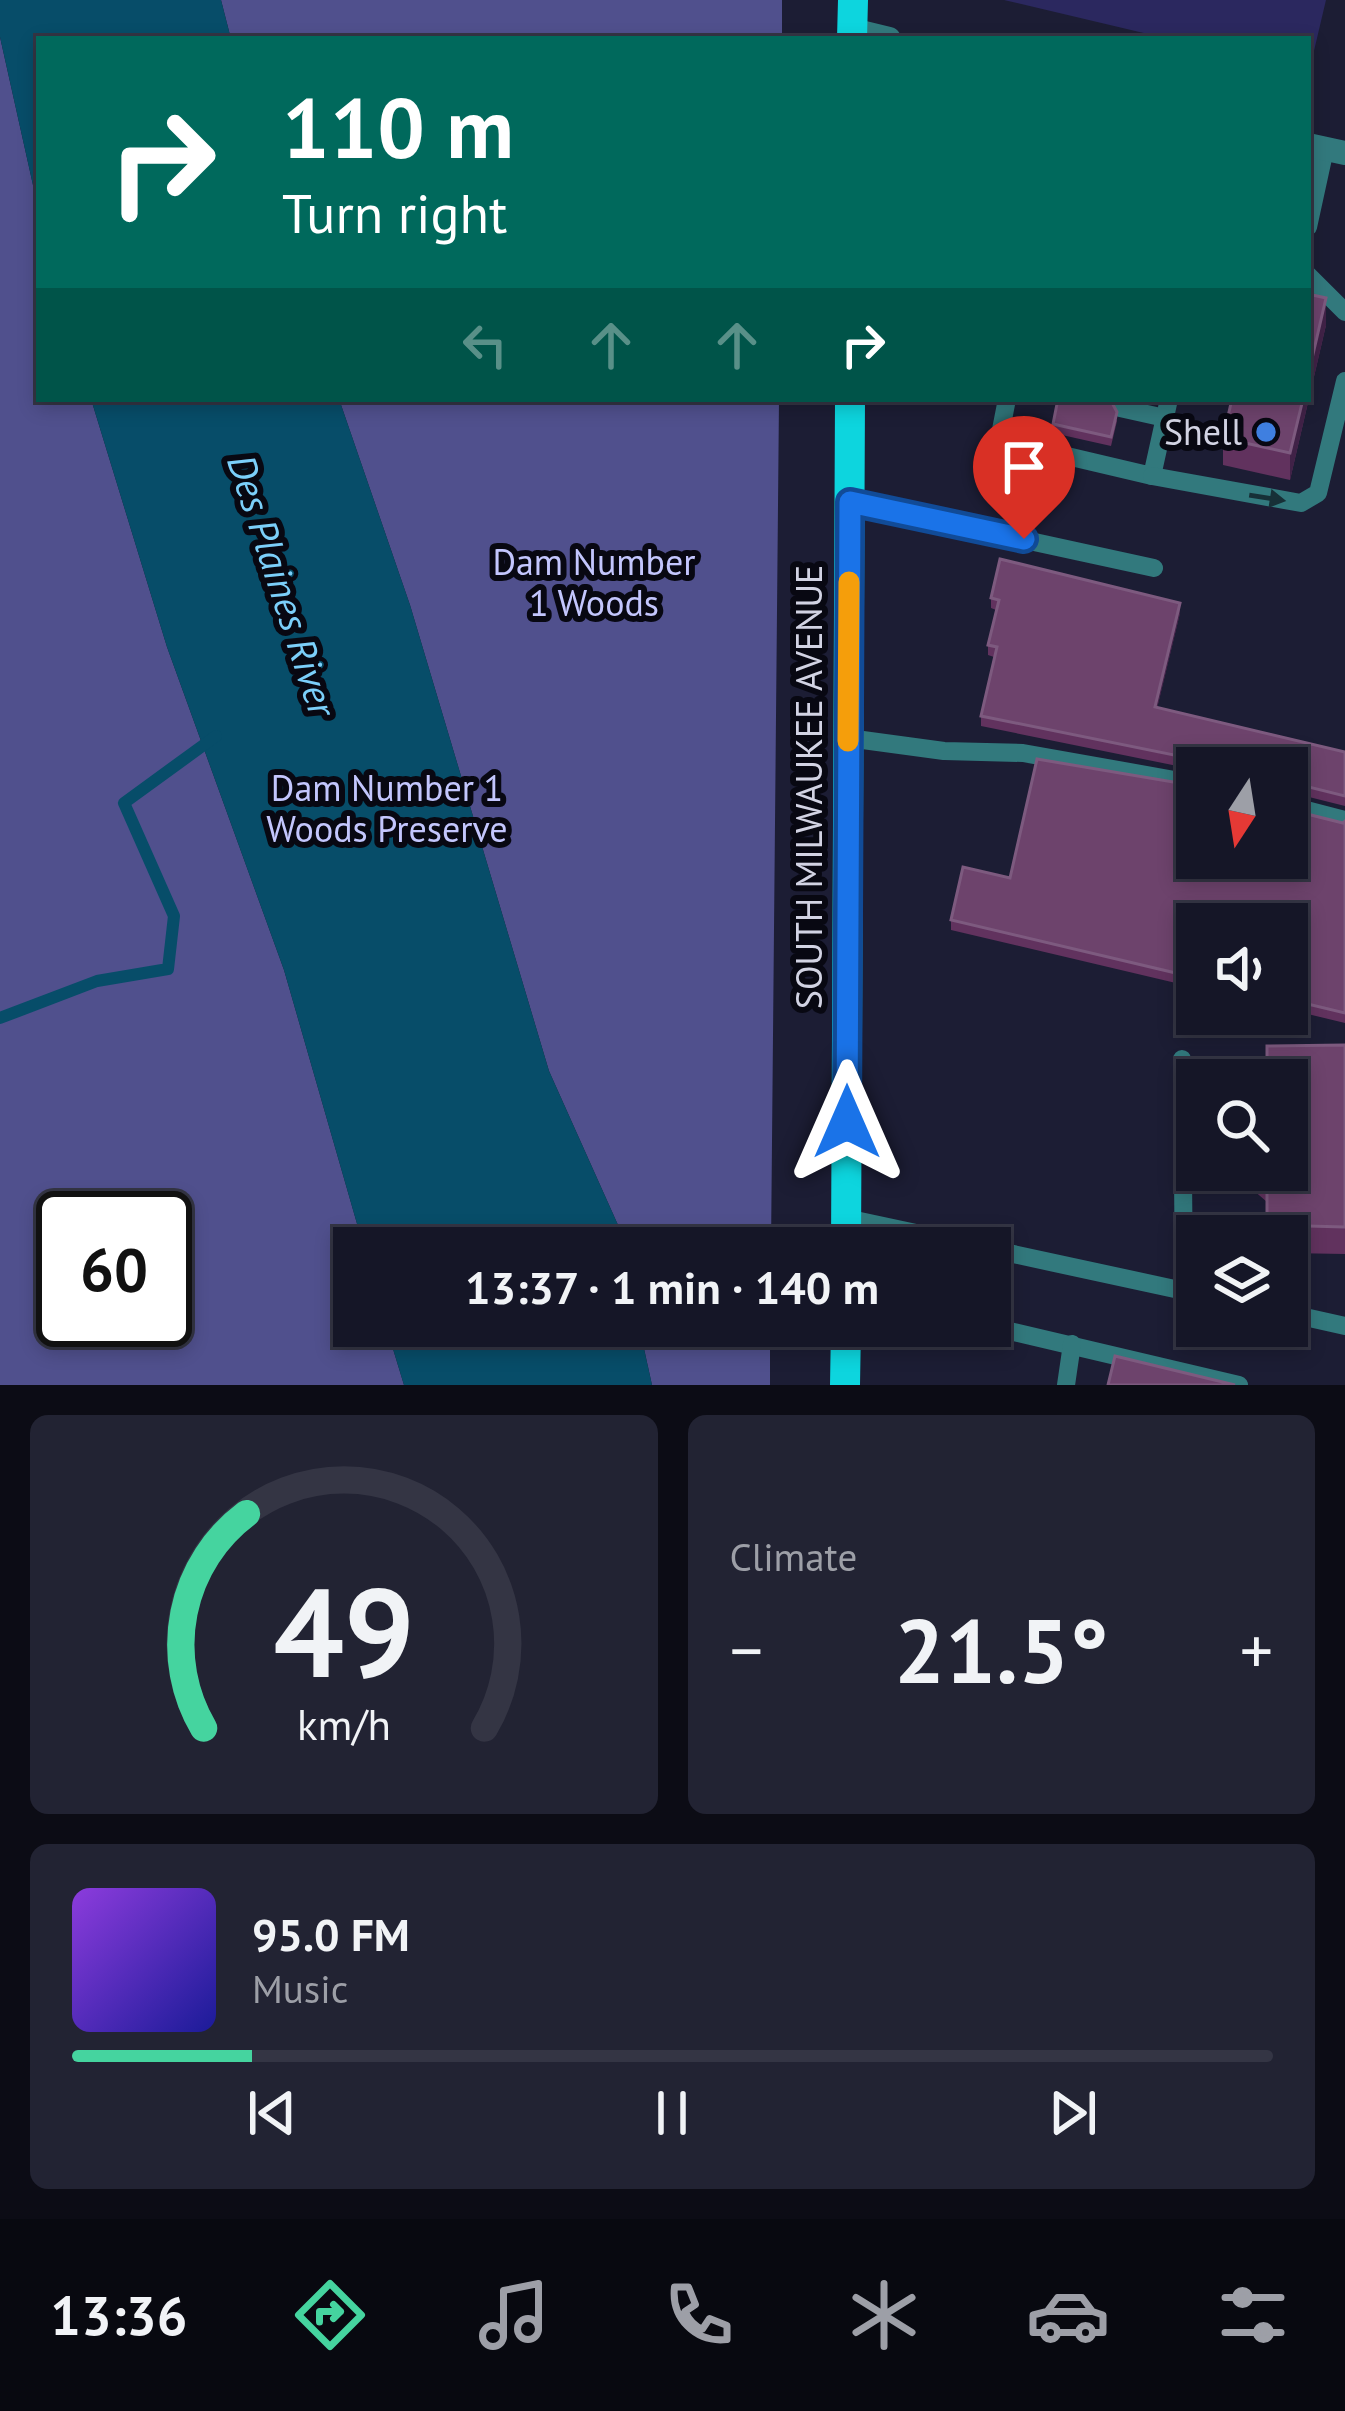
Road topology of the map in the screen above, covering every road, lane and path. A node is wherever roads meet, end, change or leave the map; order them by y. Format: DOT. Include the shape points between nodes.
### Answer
graph roads {
  1 [pos="852,23"];
  2 [pos="882,36"];
  3 [pos="1326,149"];
  4 [pos="1311,214"];
  5 [pos="1311,278"];
  6 [pos="1345,312"];
  7 [pos="1345,381"];
  8 [pos="850,402"];
  9 [pos="1006,402"];
  10 [pos="1120,408"];
  11 [pos="1167,408"];
  12 [pos="1152,476"];
  13 [pos="850,502"];
  14 [pos="1154,568"];
  15 [pos="848,738"];
  16 [pos="1176,780"];
  17 [pos="1308,811"];
  18 [pos="1345,820"];
  19 [pos="846,1227"];
  20 [pos="1011,1253"];
  21 [pos="1176,1289"];
  22 [pos="1308,1318"];
  23 [pos="1345,1326"];
  24 [pos="1011,1331"];
  25 [pos="1072,1344"];
  26 [pos="845,1347"];
  27 [pos="845,1385"];
  28 [pos="1066,1385"];
  29 [pos="1239,1385"];
  1 -- 2 [label="street"];
  3 -- 4 [label="lane"];
  5 -- 6 [label="lane"];
  12 -- 7 [label="lane, one-way" via="1301,503 1318,494"];
  8 -- 13 [label="main road, SOUTH MILWAUKEE AVENUE"];
  9 -- 12 [label="lane" via="999,440"];
  10 -- 11 [label="lane"];
  11 -- 12 [label="lane"];
  13 -- 14 [label="lane"];
  13 -- 15 [label="main road, SOUTH MILWAUKEE AVENUE"];
  15 -- 16 [label="lane" via="1023,753"];
  15 -- 19 [label="main road, SOUTH MILWAUKEE AVENUE"];
  17 -- 18 [label="lane"];
  20 -- 21 [label="lane"];
  22 -- 23 [label="lane"];
  24 -- 25 [label="lane"];
  25 -- 28 [label="lane"];
  25 -- 29 [label="lane"];
  26 -- 27 [label="main road"];
}
